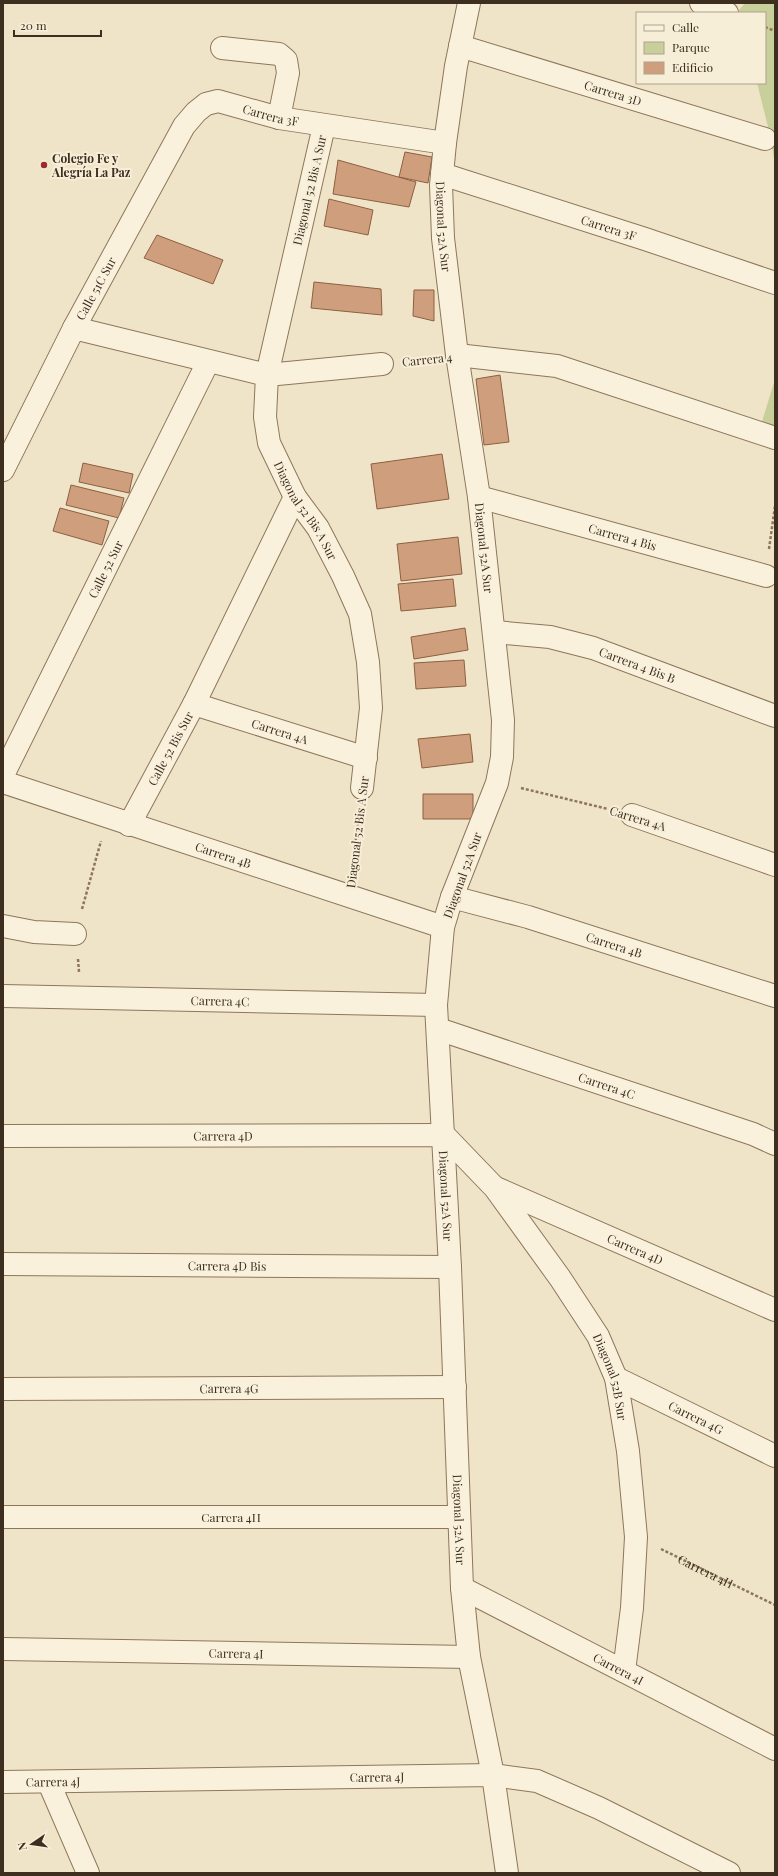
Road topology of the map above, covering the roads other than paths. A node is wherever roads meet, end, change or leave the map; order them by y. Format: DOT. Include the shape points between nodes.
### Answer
graph roads {
  1 [pos="469,3"];
  2 [pos="701,3"];
  3 [pos="724,12"];
  4 [pos="460,46"];
  5 [pos="222,48"];
  6 [pos="196,112"];
  7 [pos="279,118"];
  8 [pos="324,126"];
  9 [pos="765,139"];
  10 [pos="445,143"];
  11 [pos="442,174"];
  12 [pos="775,282"];
  13 [pos="74,328"];
  14 [pos="457,355"];
  15 [pos="208,362"];
  16 [pos="382,364"];
  17 [pos="267,375"];
  18 [pos="775,438"];
  19 [pos="3,470"];
  20 [pos="295,497"];
  21 [pos="479,497"];
  22 [pos="766,576"];
  23 [pos="495,632"];
  24 [pos="194,704"];
  25 [pos="775,716"];
  26 [pos="366,758"];
  27 [pos="3,775"];
  28 [pos="3,782"];
  29 [pos="362,788"];
  30 [pos="632,815"];
  31 [pos="129,825"];
  32 [pos="775,865"];
  33 [pos="452,897"];
  34 [pos="3,926"];
  35 [pos="443,928"];
  36 [pos="75,934"];
  37 [pos="3,996"];
  38 [pos="775,996"];
  39 [pos="436,1005"];
  40 [pos="438,1029"];
  41 [pos="444,1135"];
  42 [pos="3,1136"];
  43 [pos="775,1144"];
  44 [pos="495,1188"];
  45 [pos="3,1264"];
  46 [pos="450,1267"];
  47 [pos="775,1310"];
  48 [pos="616,1378"];
  49 [pos="455,1387"];
  50 [pos="3,1389"];
  51 [pos="775,1456"];
  52 [pos="3,1517"];
  53 [pos="459,1517"];
  54 [pos="462,1588"];
  55 [pos="3,1649"];
  56 [pos="469,1657"];
  57 [pos="624,1671"];
  58 [pos="775,1749"];
  59 [pos="493,1776"];
  60 [pos="3,1782"];
  61 [pos="49,1783"];
  62 [pos="88,1873"];
  63 [pos="507,1873"];
  64 [pos="728,1873"];
  1 -- 4 [label="street, Diagonal 52A Sur"];
  2 -- 3 [label="street"];
  4 -- 9 [label="street, Carrera 3D"];
  4 -- 10 [label="street, Diagonal 52A Sur"];
  5 -- 7 [label="street" via="279,54 286,60 288,73"];
  6 -- 7 [label="street, Carrera 3F" via="206,104 218,101"];
  6 -- 13 [label="street, Calle 51C Sur" via="184,126"];
  7 -- 8 [label="street, Carrera 3F"];
  8 -- 10 [label="street, Carrera 3F"];
  8 -- 17 [label="street, Diagonal 52 Bis A Sur"];
  10 -- 11 [label="street, Diagonal 52A Sur"];
  11 -- 12 [label="street, Carrera 3F"];
  11 -- 14 [label="street, Diagonal 52A Sur" via="443,238"];
  13 -- 15 [label="street"];
  13 -- 19 [label="street, Calle 51C Sur"];
  14 -- 18 [label="street, Carrera 4" via="557,366"];
  14 -- 21 [label="street, Diagonal 52A Sur"];
  15 -- 17 [label="street"];
  15 -- 27 [label="street, Calle 52 Sur"];
  16 -- 17 [label="street"];
  17 -- 20 [label="street, Diagonal 52 Bis A Sur" via="265,417 269,443"];
  20 -- 24 [label="street, Calle 52 Bis Sur"];
  20 -- 26 [label="street, Diagonal 52 Bis A Sur" via="318,528 360,614 368,662 371,708"];
  21 -- 22 [label="street, Carrera 4 Bis"];
  21 -- 23 [label="street, Diagonal 52A Sur"];
  23 -- 25 [label="street, Carrera 4 Bis B" via="550,637 593,648"];
  23 -- 33 [label="street, Diagonal 52A Sur" via="503,720 502,757 497,783"];
  24 -- 26 [label="street, Carrera 4A"];
  24 -- 31 [label="street, Calle 52 Bis Sur"];
  26 -- 29 [label="street, Diagonal 52 Bis A Sur"];
  28 -- 31 [label="street, Carrera 4B"];
  30 -- 32 [label="street, Carrera 4A"];
  31 -- 35 [label="street, Carrera 4B"];
  33 -- 35 [label="street, Diagonal 52A Sur"];
  33 -- 38 [label="street, Carrera 4B" via="528,917"];
  34 -- 36 [label="street" via="34,932"];
  35 -- 39 [label="street, Diagonal 52A Sur"];
  37 -- 39 [label="street, Carrera 4C"];
  39 -- 40 [label="street, Diagonal 52A Sur"];
  40 -- 41 [label="street, Diagonal 52A Sur"];
  40 -- 43 [label="street, Carrera 4C" via="753,1134"];
  41 -- 42 [label="street, Carrera 4D"];
  41 -- 44 [label="street, Diagonal 52B Sur"];
  41 -- 46 [label="street, Diagonal 52A Sur"];
  44 -- 47 [label="street, Carrera 4D"];
  44 -- 48 [label="street, Diagonal 52B Sur" via="598,1336"];
  45 -- 46 [label="street, Carrera 4D Bis"];
  46 -- 49 [label="street, Diagonal 52A Sur"];
  48 -- 51 [label="street, Carrera 4G"];
  48 -- 57 [label="street, Diagonal 52B Sur" via="628,1451 636,1537 632,1608"];
  49 -- 50 [label="street, Carrera 4G"];
  49 -- 53 [label="street, Diagonal 52A Sur"];
  52 -- 53 [label="street, Carrera 4H"];
  53 -- 54 [label="street, Diagonal 52A Sur"];
  54 -- 56 [label="street, Diagonal 52A Sur"];
  54 -- 57 [label="street, Carrera 4I"];
  55 -- 56 [label="street, Carrera 4I"];
  56 -- 59 [label="street, Diagonal 52A Sur"];
  57 -- 58 [label="street, Carrera 4I"];
  59 -- 61 [label="street, Carrera 4J"];
  59 -- 63 [label="street, Diagonal 52A Sur"];
  59 -- 64 [label="street, Carrera 4J" via="537,1781 599,1808"];
  60 -- 61 [label="street, Carrera 4J"];
  61 -- 62 [label="street"];
}
